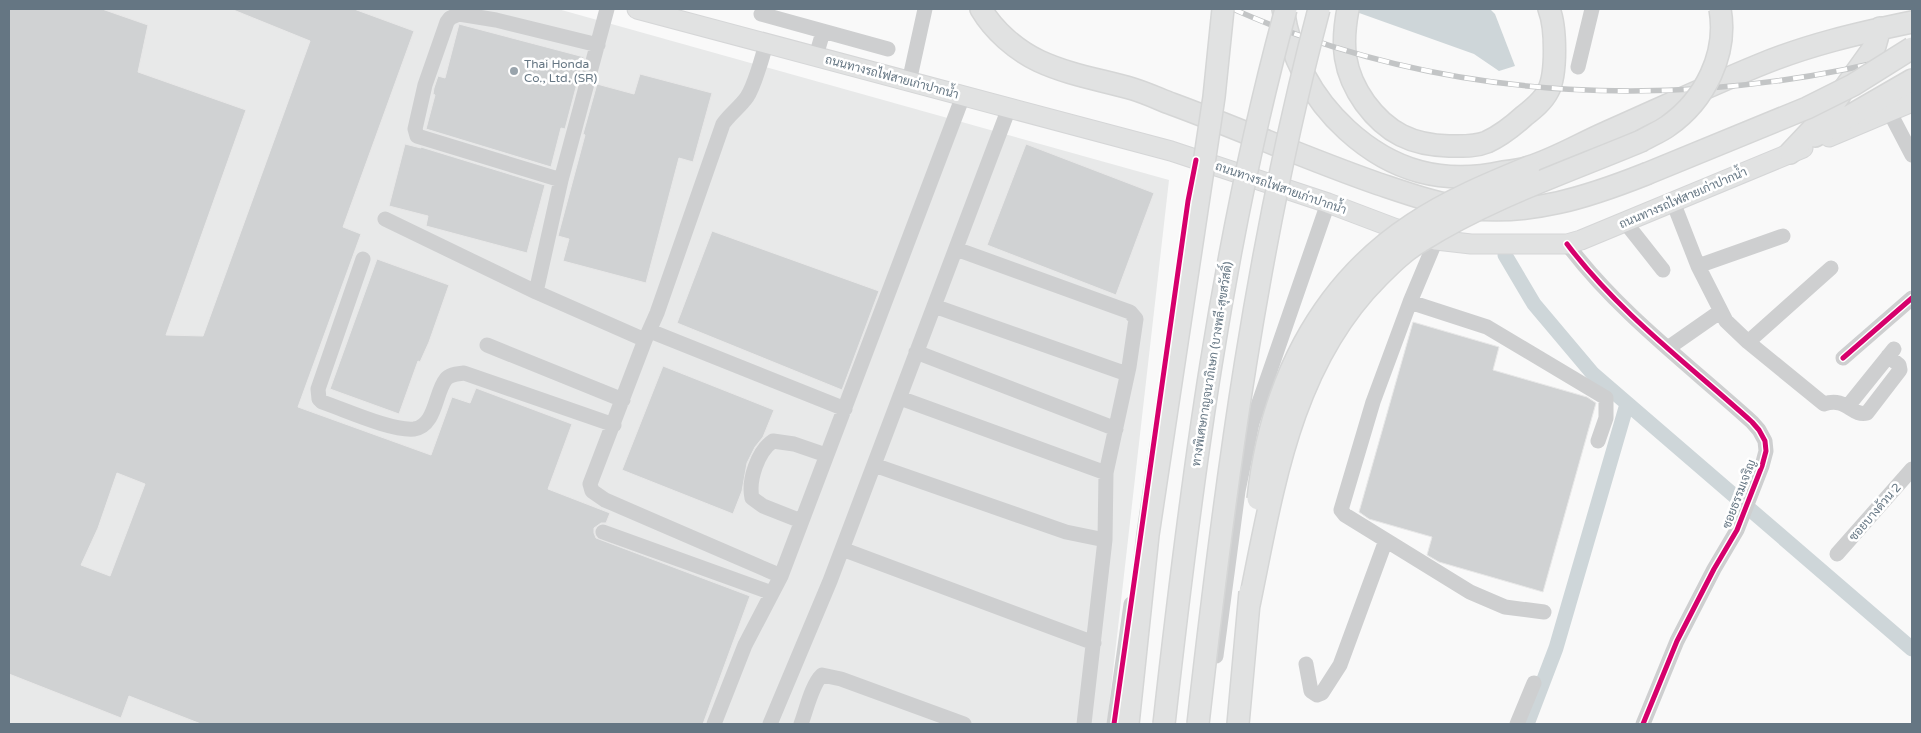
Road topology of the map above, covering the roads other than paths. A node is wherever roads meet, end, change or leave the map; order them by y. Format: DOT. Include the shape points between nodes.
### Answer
graph roads {
  1 [pos="606,9"];
  2 [pos="637,9"];
  3 [pos="925,9"];
  4 [pos="981,9"];
  5 [pos="1222,9"];
  6 [pos="1285,9"];
  7 [pos="1319,9"];
  8 [pos="1348,9"];
  9 [pos="1549,9"];
  10 [pos="1592,9"];
  11 [pos="1720,9"];
  12 [pos="761,14"];
  13 [pos="1912,22"];
  14 [pos="1880,28"];
  15 [pos="824,32"];
  16 [pos="766,43"];
  17 [pos="598,45"];
  18 [pos="1912,48"];
  19 [pos="888,50"];
  20 [pos="816,56"];
  21 [pos="1578,67"];
  22 [pos="1912,80"];
  23 [pos="909,82"];
  24 [pos="963,96"];
  25 [pos="1912,102"];
  26 [pos="1009,108"];
  27 [pos="1889,111"];
  28 [pos="1790,154"];
  29 [pos="1912,155"];
  30 [pos="1196,160"];
  31 [pos="1529,167"];
  32 [pos="561,180"];
  33 [pos="1673,202"];
  34 [pos="1328,203"];
  35 [pos="385,219"];
  36 [pos="1625,222"];
  37 [pos="1783,236"];
  38 [pos="1436,240"];
  39 [pos="1567,244"];
  40 [pos="956,249"];
  41 [pos="364,259"];
  42 [pos="1698,266"];
  43 [pos="1832,268"];
  44 [pos="1664,270"];
  45 [pos="536,292"];
  46 [pos="1912,298"];
  47 [pos="1410,302"];
  48 [pos="934,306"];
  49 [pos="1721,311"];
  50 [pos="648,335"];
  51 [pos="1748,342"];
  52 [pos="487,345"];
  53 [pos="1668,348"];
  54 [pos="916,352"];
  55 [pos="1891,352"];
  56 [pos="1843,358"];
  57 [pos="1127,374"];
  58 [pos="900,398"];
  59 [pos="623,400"];
  60 [pos="844,410"];
  61 [pos="614,425"];
  62 [pos="1116,429"];
  63 [pos="1598,441"];
  64 [pos="826,455"];
  65 [pos="874,465"];
  66 [pos="1912,469"];
  67 [pos="1106,473"];
  68 [pos="801,521"];
  69 [pos="604,532"];
  70 [pos="1105,540"];
  71 [pos="1386,540"];
  72 [pos="842,550"];
  73 [pos="1837,554"];
  74 [pos="781,576"];
  75 [pos="772,593"];
  76 [pos="1249,605"];
  77 [pos="1544,612"];
  78 [pos="1094,643"];
  79 [pos="1306,664"];
  80 [pos="1534,683"];
  81 [pos="714,724"];
  82 [pos="770,724"];
  83 [pos="801,724"];
  84 [pos="964,724"];
  85 [pos="1084,724"];
  86 [pos="1114,724"];
  87 [pos="1128,724"];
  88 [pos="1164,724"];
  89 [pos="1198,724"];
  90 [pos="1207,724"];
  91 [pos="1238,724"];
  92 [pos="1517,724"];
  93 [pos="1644,724"];
  1 -- 17 [label="street"];
  2 -- 16 [label="main road, ถนนทางรถไฟสายเก่าปากน้ำ"];
  3 -- 23 [label="street"];
  4 -- 18 [label="highway, bridge" via="1017,48 1040,61 1134,90 1343,171 1436,202 1498,210 1528,209 1600,192 1808,108 1853,85"];
  5 -- 87 [label="highway, bridge" via="1214,97 1148,535"];
  6 -- 31 [label="highway, bridge" via="1291,43 1317,98 1335,119 1377,153 1423,174 1451,178 1480,177"];
  6 -- 88 [label="highway, ทางพิเศษกาญจนาภิเษก (บางพลี-สุขสวัสดิ์), bridge" via="1251,146 1212,355 1191,493"];
  7 -- 89 [label="highway, bridge" via="1283,161 1257,292 1224,499"];
  8 -- 9 [label="highway" via="1344,55 1358,93 1390,129 1412,141 1432,146 1469,146 1486,142 1504,132 1538,104 1549,90 1555,59 1554,21"];
  10 -- 21 [label="street"];
  11 -- 76 [label="highway, bridge" via="1722,36 1717,60 1707,83 1668,127 1468,214 1419,241 1380,275 1347,314 1323,350 1291,424 1278,466"];
  12 -- 15 [label="street"];
  13 -- 14 [label="highway"];
  14 -- 28 [label="highway" via="1874,46 1824,117"];
  14 -- 31 [label="highway" via="1790,52"];
  15 -- 19 [label="street"];
  15 -- 20 [label="street"];
  16 -- 20 [label="main road, ถนนทางรถไฟสายเก่าปากน้ำ"];
  16 -- 50 [label="street" via="747,96 723,124"];
  17 -- 32 [label="street"];
  17 -- 32 [label="street" via="496,20 453,15 447,22 425,85 414,129 416,136"];
  20 -- 23 [label="main road, ถนนทางรถไฟสายเก่าปากน้ำ"];
  22 -- 28 [label="highway" via="1824,130"];
  23 -- 24 [label="main road, ถนนทางรถไฟสายเก่าปากน้ำ"];
  24 -- 26 [label="main road, ถนนทางรถไฟสายเก่าปากน้ำ"];
  24 -- 60 [label="street"];
  25 -- 27 [label="main road, ถนนทางรถไฟสายเก่าปากน้ำ"];
  26 -- 30 [label="main road, ถนนทางรถไฟสายเก่าปากน้ำ"];
  26 -- 40 [label="street"];
  27 -- 28 [label="main road, ถนนทางรถไฟสายเก่าปากน้ำ"];
  27 -- 29 [label="street"];
  28 -- 33 [label="main road, ถนนทางรถไฟสายเก่าปากน้ำ"];
  30 -- 34 [label="main road, ถนนทางรถไฟสายเก่าปากน้ำ"];
  30 -- 86 [label="street"];
  31 -- 76 [label="highway, bridge" via="1449,203 1413,224 1377,251 1347,280 1325,308 1292,367 1276,407 1257,502"];
  32 -- 45 [label="street"];
  33 -- 36 [label="main road, ถนนทางรถไฟสายเก่าปากน้ำ"];
  33 -- 42 [label="street"];
  34 -- 38 [label="main road, ถนนทางรถไฟสายเก่าปากน้ำ"];
  34 -- 90 [label="street" via="1252,423 1238,491"];
  35 -- 45 [label="street"];
  36 -- 39 [label="main road, ถนนทางรถไฟสายเก่าปากน้ำ"];
  36 -- 44 [label="street"];
  37 -- 42 [label="street"];
  38 -- 39 [label="main road, ถนนทางรถไฟสายเก่าปากน้ำ" via="1471,244"];
  38 -- 47 [label="street"];
  39 -- 53 [label="street, ซอยธรรมเจริญ" via="1619,312"];
  40 -- 48 [label="street"];
  40 -- 57 [label="street" via="1130,312 1136,318"];
  41 -- 61 [label="street" via="318,389 322,402 392,426 413,429 425,424 445,380 464,373"];
  42 -- 49 [label="street"];
  43 -- 51 [label="street"];
  45 -- 50 [label="street"];
  46 -- 56 [label="street"];
  47 -- 63 [label="street" via="1487,327 1594,389 1606,398 1606,418"];
  47 -- 71 [label="street" via="1373,402 1341,510"];
  48 -- 54 [label="street"];
  48 -- 57 [label="street"];
  49 -- 51 [label="street"];
  49 -- 53 [label="street"];
  50 -- 59 [label="street"];
  50 -- 60 [label="street"];
  51 -- 55 [label="street" via="1824,404 1834,402 1848,406"];
  52 -- 59 [label="street"];
  53 -- 93 [label="street, ซอยธรรมเจริญ" via="1759,430 1766,451 1737,530 1677,640"];
  54 -- 58 [label="street"];
  54 -- 62 [label="street"];
  57 -- 62 [label="street"];
  58 -- 65 [label="street"];
  58 -- 67 [label="street"];
  59 -- 61 [label="street"];
  60 -- 64 [label="street"];
  61 -- 74 [label="street" via="590,484 592,491 605,500"];
  62 -- 67 [label="street"];
  64 -- 68 [label="street"];
  64 -- 68 [label="street" via="773,441 765,446 756,467 750,489 752,498 763,506"];
  65 -- 70 [label="street" via="1066,532"];
  65 -- 72 [label="street"];
  66 -- 73 [label="street, ซอยบางด้วน 2"];
  67 -- 70 [label="street"];
  68 -- 74 [label="street"];
  69 -- 75 [label="street"];
  70 -- 78 [label="street"];
  71 -- 77 [label="street" via="1470,592 1505,607"];
  71 -- 79 [label="street" via="1340,665 1317,695 1311,691"];
  72 -- 78 [label="street"];
  72 -- 82 [label="street"];
  74 -- 75 [label="street"];
  75 -- 81 [label="street" via="745,645"];
  76 -- 91 [label="highway, bridge"];
  78 -- 85 [label="street"];
  80 -- 92 [label="street"];
  83 -- 84 [label="street" via="822,675"];
}
